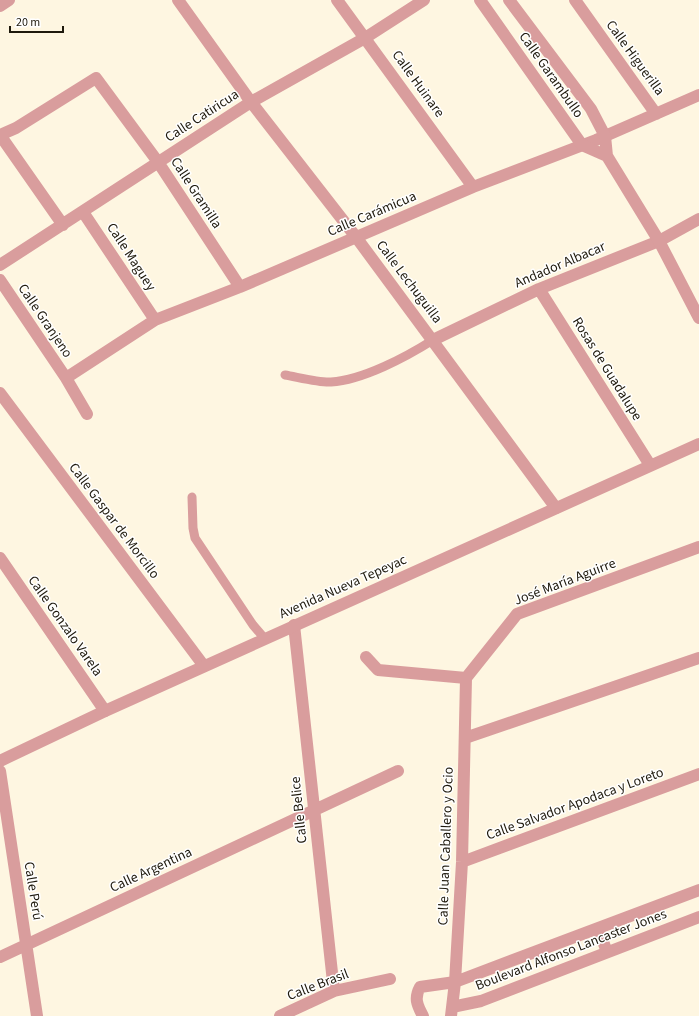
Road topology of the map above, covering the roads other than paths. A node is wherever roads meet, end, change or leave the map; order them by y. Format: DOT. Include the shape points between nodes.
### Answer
graph roads {
  1 [pos="9,0"];
  2 [pos="178,0"];
  3 [pos="337,0"];
  4 [pos="424,0"];
  5 [pos="480,0"];
  6 [pos="509,0"];
  7 [pos="575,0"];
  8 [pos="0,6"];
  9 [pos="365,38"];
  10 [pos="699,95"];
  11 [pos="251,102"];
  12 [pos="656,114"];
  13 [pos="0,135"];
  14 [pos="605,136"];
  15 [pos="582,145"];
  16 [pos="607,156"];
  17 [pos="158,162"];
  18 [pos="473,187"];
  19 [pos="83,212"];
  20 [pos="699,219"];
  21 [pos="63,225"];
  22 [pos="356,237"];
  23 [pos="659,241"];
  24 [pos="0,265"];
  25 [pos="0,280"];
  26 [pos="240,287"];
  27 [pos="539,289"];
  28 [pos="699,318"];
  29 [pos="155,320"];
  30 [pos="433,340"];
  31 [pos="285,375"];
  32 [pos="66,378"];
  33 [pos="2,399"];
  34 [pos="87,414"];
  35 [pos="699,444"];
  36 [pos="650,465"];
  37 [pos="192,497"];
  38 [pos="556,508"];
  39 [pos="699,547"];
  40 [pos="0,558"];
  41 [pos="294,625"];
  42 [pos="265,639"];
  43 [pos="366,657"];
  44 [pos="699,658"];
  45 [pos="204,666"];
  46 [pos="466,678"];
  47 [pos="105,711"];
  48 [pos="464,738"];
  49 [pos="0,761"];
  50 [pos="0,770"];
  51 [pos="398,771"];
  52 [pos="699,774"];
  53 [pos="314,810"];
  54 [pos="462,862"];
  55 [pos="699,890"];
  56 [pos="699,917"];
  57 [pos="598,928"];
  58 [pos="26,944"];
  59 [pos="607,952"];
  60 [pos="0,957"];
  61 [pos="390,979"];
  62 [pos="455,982"];
  63 [pos="334,991"];
  64 [pos="451,1012"];
  65 [pos="37,1016"];
  66 [pos="280,1016"];
  67 [pos="423,1016"];
  1 -- 8 [label="street"];
  2 -- 11 [label="street, Calle Lechuguilla"];
  3 -- 9 [label="street, Calle Huinare"];
  4 -- 9 [label="street, Calle Catiricua"];
  5 -- 15 [label="street, Calle Garambullo"];
  6 -- 14 [label="street, Calle Garambullo" via="591,109"];
  7 -- 12 [label="street, Calle Higuerilla"];
  9 -- 11 [label="street, Calle Catiricua"];
  9 -- 18 [label="street, Calle Huinare"];
  10 -- 12 [label="street, Calle Carámicua"];
  11 -- 17 [label="street, Calle Catiricua"];
  11 -- 22 [label="street, Calle Lechuguilla"];
  12 -- 14 [label="street, Calle Carámicua"];
  13 -- 17 [label="street, Calle Gramilla" via="16,128 96,78"];
  13 -- 21 [label="street"];
  14 -- 15 [label="street, Calle Carámicua"];
  14 -- 16 [label="street, Calle Garambullo"];
  15 -- 16 [label="street"];
  15 -- 18 [label="street, Calle Carámicua"];
  16 -- 23 [label="street, Calle Garambullo"];
  17 -- 19 [label="street, Calle Catiricua"];
  17 -- 26 [label="street, Calle Gramilla"];
  18 -- 22 [label="street, Calle Carámicua"];
  19 -- 21 [label="street, Calle Catiricua"];
  19 -- 29 [label="street, Calle Maguey"];
  20 -- 23 [label="street, Andador Albacar"];
  21 -- 24 [label="street, Calle Catiricua"];
  22 -- 26 [label="street, Calle Carámicua"];
  22 -- 30 [label="street, Calle Lechuguilla"];
  23 -- 27 [label="street, Andador Albacar"];
  23 -- 28 [label="street, Calle Garambullo"];
  25 -- 32 [label="street, Calle Granjeno"];
  26 -- 29 [label="street, Calle Carámicua"];
  27 -- 30 [label="street, Andador Albacar"];
  27 -- 36 [label="street, Rosas de Guadalupe"];
  29 -- 32 [label="street, Calle Carámicua"];
  30 -- 31 [label="lane" via="414,352 362,375 330,382"];
  30 -- 38 [label="street, Calle Lechuguilla"];
  32 -- 34 [label="street, Calle Granjeno"];
  33 -- 45 [label="street, Calle Gaspar de Morcillo"];
  35 -- 36 [label="street, Avenida Nueva Tepeyac"];
  36 -- 38 [label="street, Avenida Nueva Tepeyac"];
  37 -- 42 [label="lane" via="195,538"];
  38 -- 41 [label="street, Avenida Nueva Tepeyac"];
  39 -- 46 [label="street, José María Aguirre" via="517,614"];
  40 -- 47 [label="street, Calle Gonzalo Varela"];
  41 -- 42 [label="street, Avenida Nueva Tepeyac"];
  41 -- 53 [label="street, Calle Belice"];
  42 -- 45 [label="street, Avenida Nueva Tepeyac"];
  43 -- 46 [label="street" via="378,670"];
  44 -- 48 [label="street"];
  45 -- 47 [label="street, Avenida Nueva Tepeyac"];
  46 -- 48 [label="street, Calle Juan Caballero y Ocio"];
  47 -- 49 [label="street, Avenida Nueva Tepeyac"];
  48 -- 54 [label="street, Calle Juan Caballero y Ocio"];
  50 -- 58 [label="street, Calle Perú"];
  51 -- 53 [label="street, Calle Argentina"];
  52 -- 54 [label="street, Calle Salvador Apodaca y Loreto"];
  53 -- 58 [label="street, Calle Argentina"];
  53 -- 63 [label="street, Calle Belice"];
  54 -- 62 [label="street, Calle Juan Caballero y Ocio"];
  55 -- 57 [label="street, Boulevard Alfonso Lancaster Jones"];
  56 -- 59 [label="street, Boulevard Alfonso Lancaster Jones"];
  57 -- 59 [label="street"];
  57 -- 62 [label="street, Boulevard Alfonso Lancaster Jones"];
  58 -- 60 [label="street, Calle Argentina"];
  58 -- 65 [label="street, Calle Perú"];
  59 -- 64 [label="street, Boulevard Alfonso Lancaster Jones"];
  61 -- 63 [label="street, Calle Brasil"];
  62 -- 64 [label="street, Calle Juan Caballero y Ocio"];
  62 -- 67 [label="street, Boulevard Alfonso Lancaster Jones" via="420,987 416,994 418,1007"];
  63 -- 66 [label="street, Calle Brasil"];
}
